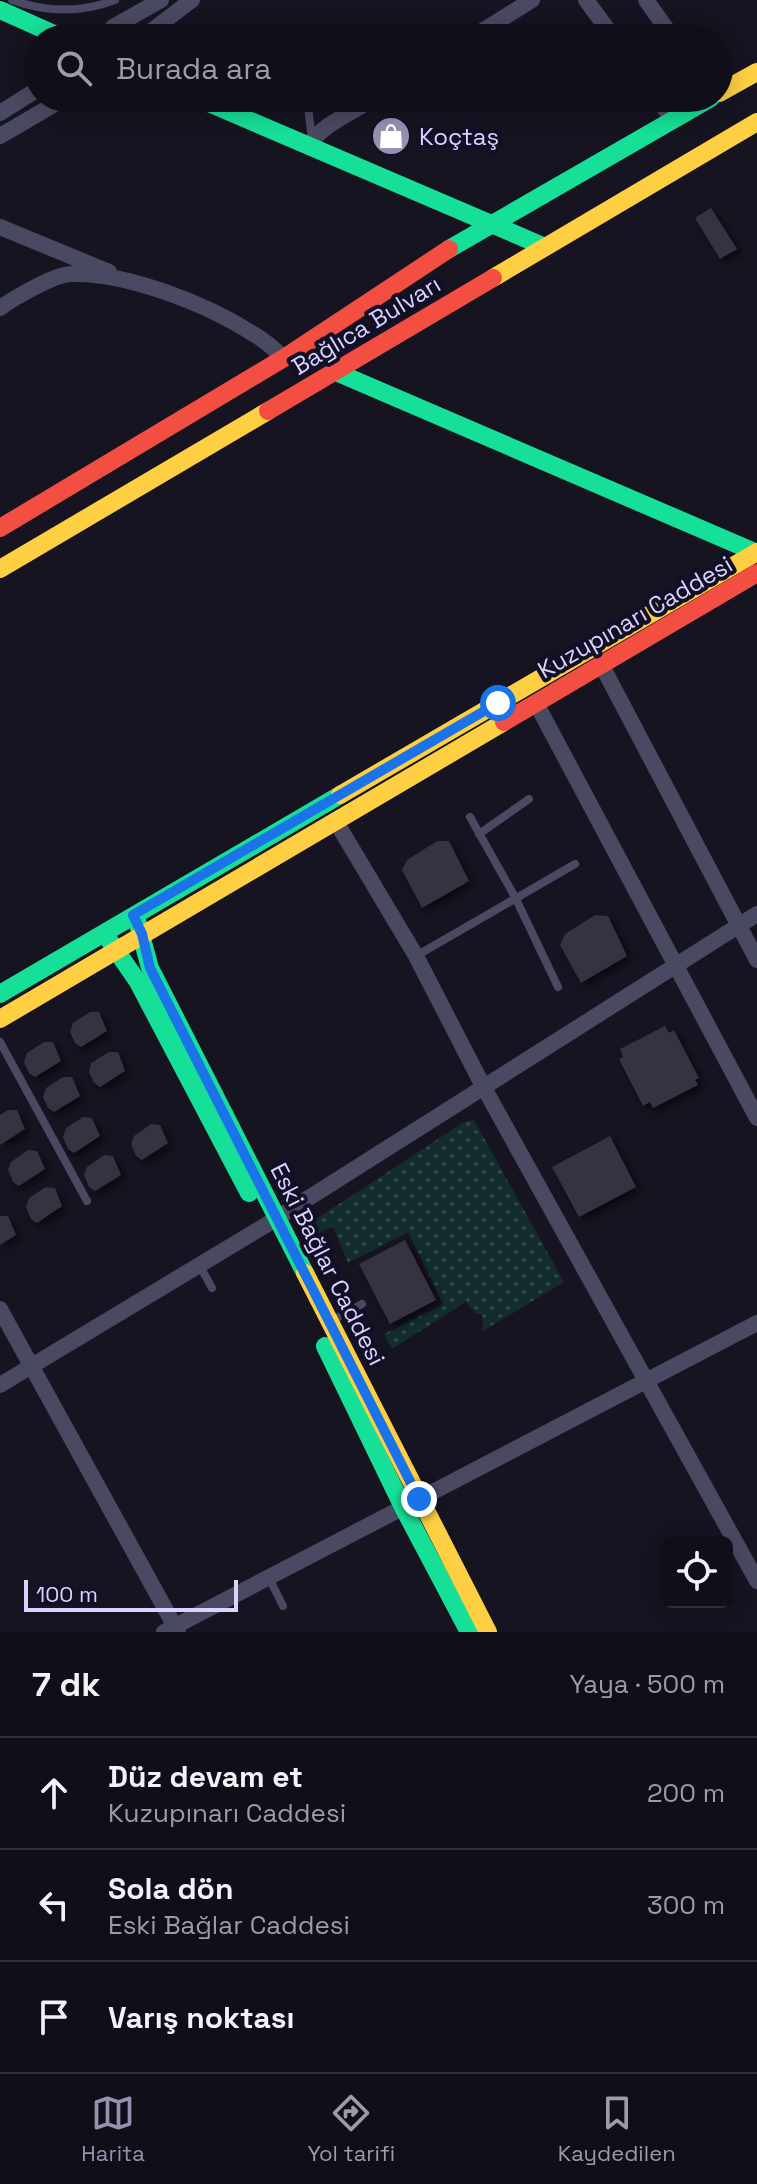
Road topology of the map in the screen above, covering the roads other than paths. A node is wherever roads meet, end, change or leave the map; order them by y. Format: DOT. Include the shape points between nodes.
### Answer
graph roads {
  1 [pos="12,0"];
  2 [pos="115,0"];
  3 [pos="161,0"];
  4 [pos="192,0"];
  5 [pos="532,0"];
  6 [pos="586,0"];
  7 [pos="646,0"];
  8 [pos="0,10"];
  9 [pos="32,24"];
  10 [pos="118,24"];
  11 [pos="160,24"];
  12 [pos="493,24"];
  13 [pos="604,24"];
  14 [pos="663,24"];
  15 [pos="757,72"];
  16 [pos="733,85"];
  17 [pos="24,98"];
  18 [pos="41,112"];
  19 [pos="232,112"];
  20 [pos="308,112"];
  21 [pos="355,112"];
  22 [pos="667,112"];
  23 [pos="687,112"];
  24 [pos="0,113"];
  25 [pos="673,120"];
  26 [pos="757,122"];
  27 [pos="0,136"];
  28 [pos="310,143"];
  29 [pos="493,226"];
  30 [pos="0,227"];
  31 [pos="545,247"];
  32 [pos="123,278"];
  33 [pos="0,308"];
  34 [pos="284,358"];
  35 [pos="336,372"];
  36 [pos="0,528"];
  37 [pos="757,552"];
  38 [pos="0,569"];
  39 [pos="757,573"];
  40 [pos="601,664"];
  41 [pos="536,703"];
  42 [pos="529,799"];
  43 [pos="470,817"];
  44 [pos="335,820"];
  45 [pos="479,834"];
  46 [pos="575,864"];
  47 [pos="515,897"];
  48 [pos="757,914"];
  49 [pos="133,915"];
  50 [pos="739,925"];
  51 [pos="105,932"];
  52 [pos="142,934"];
  53 [pos="115,951"];
  54 [pos="416,956"];
  55 [pos="757,960"];
  56 [pos="675,967"];
  57 [pos="558,987"];
  58 [pos="0,994"];
  59 [pos="0,1019"];
  60 [pos="0,1042"];
  61 [pos="483,1086"];
  62 [pos="757,1118"];
  63 [pos="87,1201"];
  64 [pos="272,1221"];
  65 [pos="199,1265"];
  66 [pos="212,1288"];
  67 [pos="362,1304"];
  68 [pos="0,1309"];
  69 [pos="329,1322"];
  70 [pos="757,1323"];
  71 [pos="30,1367"];
  72 [pos="648,1380"];
  73 [pos="0,1385"];
  74 [pos="411,1504"];
  75 [pos="269,1578"];
  76 [pos="757,1581"];
  77 [pos="283,1606"];
  78 [pos="172,1630"];
  79 [pos="469,1632"];
  80 [pos="488,1632"];
  1 -- 2 [label="lane" via="68,10"];
  3 -- 10 [label="street"];
  4 -- 11 [label="street"];
  5 -- 12 [label="street"];
  6 -- 13 [label="street"];
  7 -- 14 [label="street"];
  8 -- 9 [label="street"];
  15 -- 16 [label="street"];
  17 -- 24 [label="street"];
  18 -- 27 [label="street"];
  19 -- 28 [label="street"];
  20 -- 28 [label="lane"];
  21 -- 28 [label="street"];
  22 -- 25 [label="street"];
  23 -- 25 [label="street, Bağlıca Bulvarı"];
  25 -- 29 [label="street, Bağlıca Bulvarı"];
  26 -- 31 [label="street, Bağlıca Bulvarı"];
  28 -- 29 [label="street"];
  29 -- 31 [label="street"];
  29 -- 34 [label="street, Bağlıca Bulvarı" via="433,259"];
  30 -- 32 [label="street"];
  31 -- 35 [label="street, Bağlıca Bulvarı"];
  32 -- 33 [label="street" via="68,273"];
  32 -- 34 [label="street" via="217,315 256,335"];
  34 -- 36 [label="street, Bağlıca Bulvarı"];
  35 -- 37 [label="street"];
  35 -- 38 [label="street, Bağlıca Bulvarı"];
  37 -- 49 [label="street, Kuzupınarı Caddesi"];
  39 -- 40 [label="street, Kuzupınarı Caddesi"];
  40 -- 41 [label="street, Kuzupınarı Caddesi"];
  40 -- 50 [label="street"];
  41 -- 44 [label="street, Kuzupınarı Caddesi"];
  41 -- 56 [label="street"];
  42 -- 45 [label="lane"];
  43 -- 45 [label="lane"];
  44 -- 52 [label="street, Kuzupınarı Caddesi"];
  44 -- 54 [label="street"];
  45 -- 47 [label="lane"];
  46 -- 47 [label="lane"];
  47 -- 54 [label="lane"];
  47 -- 57 [label="lane"];
  48 -- 50 [label="street"];
  49 -- 51 [label="street, Kuzupınarı Caddesi"];
  49 -- 52 [label="street, Eski Bağlar Caddesi"];
  50 -- 55 [label="street"];
  50 -- 56 [label="street"];
  51 -- 53 [label="street, Eski Bağlar Caddesi"];
  51 -- 58 [label="street, Kuzupınarı Caddesi"];
  52 -- 53 [label="street, Kuzupınarı Caddesi"];
  52 -- 64 [label="street, Eski Bağlar Caddesi" via="150,968"];
  53 -- 59 [label="street, Kuzupınarı Caddesi"];
  53 -- 64 [label="street, Eski Bağlar Caddesi" via="138,982"];
  54 -- 61 [label="street"];
  56 -- 61 [label="street"];
  56 -- 62 [label="street"];
  60 -- 63 [label="lane"];
  61 -- 64 [label="street"];
  61 -- 72 [label="street"];
  64 -- 65 [label="street"];
  64 -- 69 [label="street, Eski Bağlar Caddesi"];
  64 -- 74 [label="street, Eski Bağlar Caddesi"];
  65 -- 66 [label="lane"];
  65 -- 71 [label="street"];
  67 -- 69 [label="lane"];
  68 -- 71 [label="street"];
  69 -- 74 [label="street, Eski Bağlar Caddesi"];
  70 -- 72 [label="street"];
  71 -- 73 [label="street"];
  71 -- 78 [label="street"];
  72 -- 74 [label="street"];
  72 -- 76 [label="street"];
  74 -- 75 [label="street"];
  74 -- 79 [label="street, Eski Bağlar Caddesi"];
  74 -- 80 [label="street, Eski Bağlar Caddesi"];
  75 -- 77 [label="lane"];
  75 -- 78 [label="street"];
}
